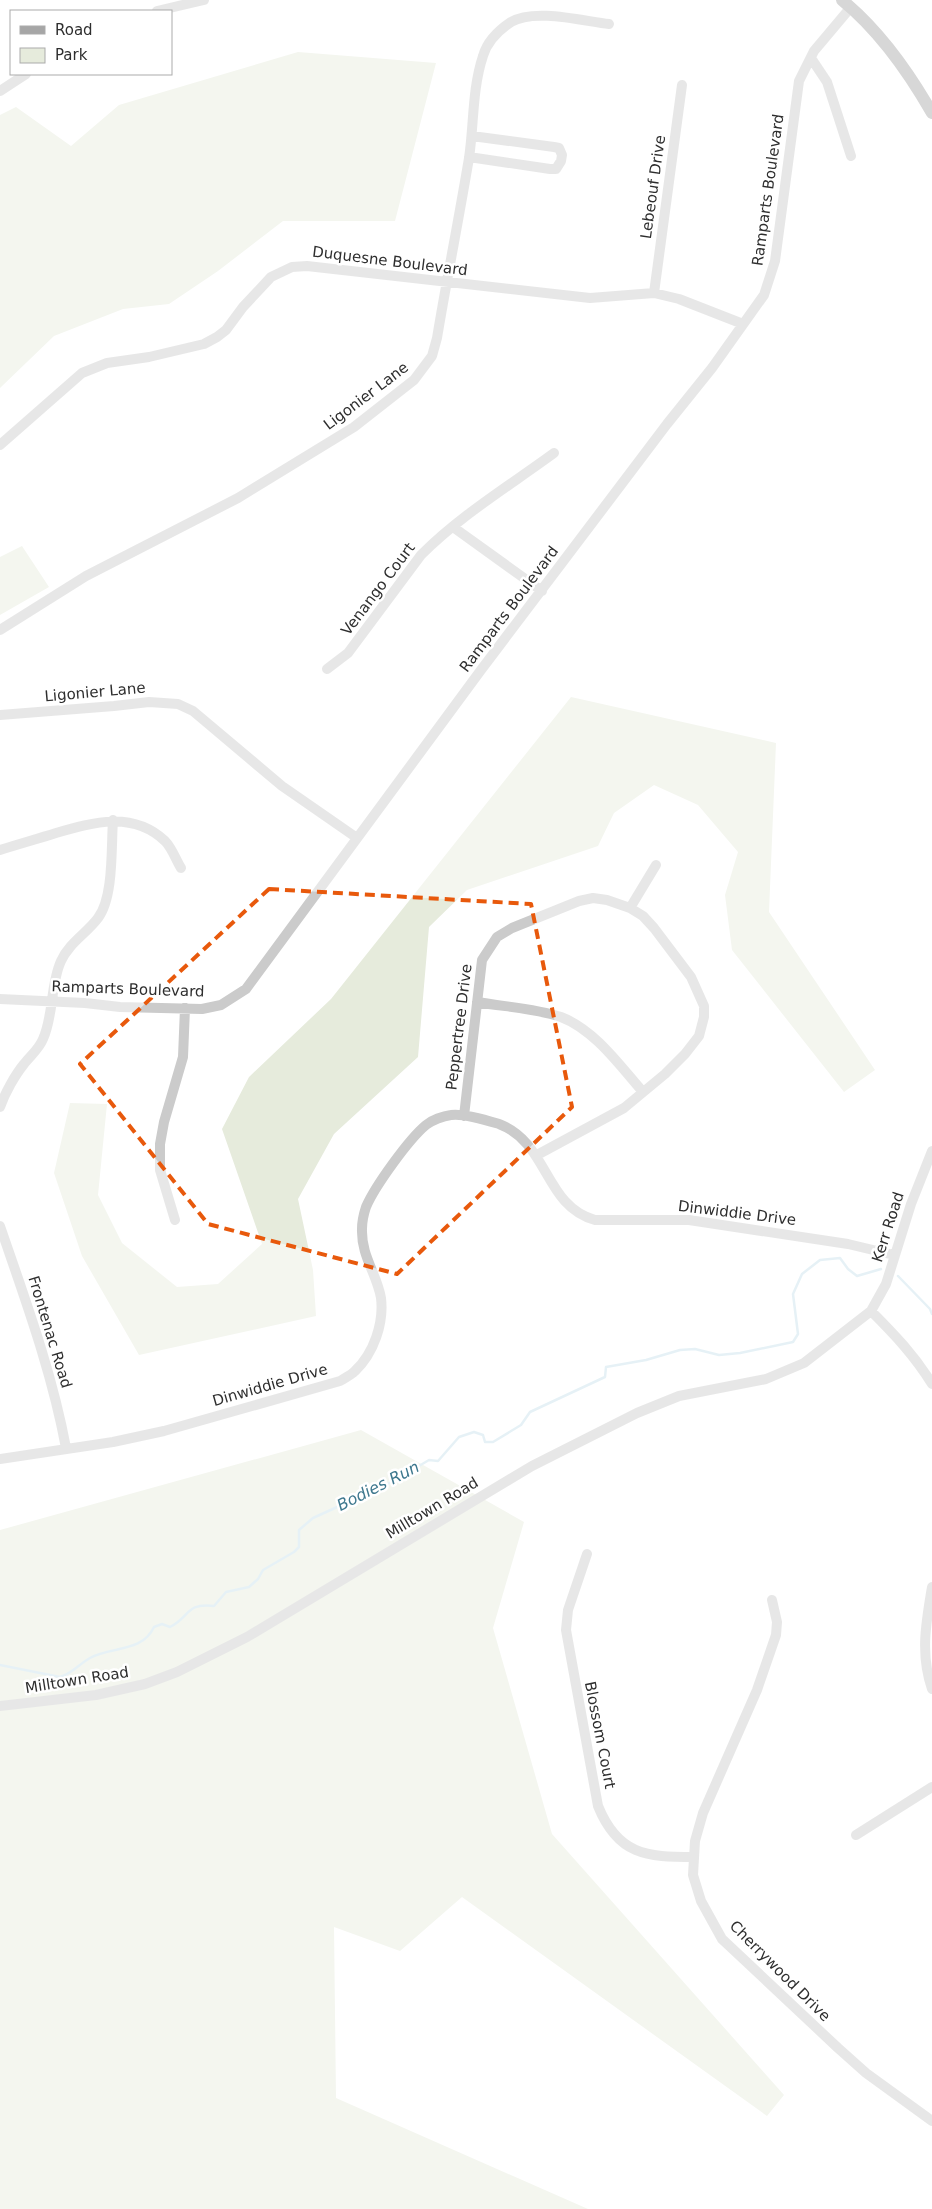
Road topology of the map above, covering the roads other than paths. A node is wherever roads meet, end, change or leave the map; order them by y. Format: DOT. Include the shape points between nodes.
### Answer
graph roads {
  1 [pos="204,0"];
  2 [pos="847,4"];
  3 [pos="161,10"];
  4 [pos="609,24"];
  5 [pos="810,58"];
  6 [pos="24,75"];
  7 [pos="682,85"];
  8 [pos="0,91"];
  9 [pos="932,113"];
  10 [pos="472,136"];
  11 [pos="851,156"];
  12 [pos="469,157"];
  13 [pos="446,281"];
  14 [pos="654,293"];
  15 [pos="742,324"];
  16 [pos="0,445"];
  17 [pos="554,453"];
  18 [pos="453,527"];
  19 [pos="542,591"];
  20 [pos="0,630"];
  21 [pos="327,668"];
  22 [pos="0,715"];
  23 [pos="113,820"];
  24 [pos="357,838"];
  25 [pos="0,850"];
  26 [pos="656,865"];
  27 [pos="181,868"];
  28 [pos="630,908"];
  29 [pos="0,999"];
  30 [pos="53,1002"];
  31 [pos="477,1002"];
  32 [pos="185,1008"];
  33 [pos="643,1092"];
  34 [pos="0,1107"];
  35 [pos="464,1116"];
  36 [pos="932,1151"];
  37 [pos="537,1155"];
  38 [pos="175,1220"];
  39 [pos="0,1226"];
  40 [pos="894,1255"];
  41 [pos="871,1311"];
  42 [pos="932,1384"];
  43 [pos="66,1448"];
  44 [pos="0,1459"];
  45 [pos="587,1554"];
  46 [pos="932,1587"];
  47 [pos="772,1600"];
  48 [pos="932,1689"];
  49 [pos="0,1706"];
  50 [pos="932,1787"];
  51 [pos="856,1835"];
  52 [pos="694,1857"];
  53 [pos="932,2121"];
  1 -- 3 [label="street"];
  2 -- 5 [label="street, Ramparts Boulevard"];
  2 -- 9 [label="main road" via="890,48"];
  4 -- 10 [label="street, Ligonier Lane" via="527,16 513,20 501,29 483,54"];
  5 -- 11 [label="street" via="827,82"];
  5 -- 15 [label="street, Ramparts Boulevard" via="799,81 775,261 764,295"];
  6 -- 8 [label="street"];
  7 -- 14 [label="street, Lebeouf Drive"];
  10 -- 12 [label="street, Ligonier Lane"];
  10 -- 12 [label="street" via="559,148 562,155 556,169"];
  12 -- 13 [label="street, Ligonier Lane"];
  13 -- 14 [label="street, Duquesne Boulevard" via="590,298"];
  13 -- 16 [label="street, Duquesne Boulevard" via="292,267 271,277 217,337 204,344 107,363 82,373"];
  13 -- 20 [label="street, Ligonier Lane" via="432,356 423,371 402,390 354,427 296,464 238,498 86,576"];
  14 -- 15 [label="street, Duquesne Boulevard" via="679,299"];
  15 -- 19 [label="street, Ramparts Boulevard"];
  17 -- 18 [label="street, Venango Court"];
  18 -- 19 [label="street"];
  18 -- 21 [label="street, Venango Court" via="421,555 348,653"];
  19 -- 24 [label="street, Ramparts Boulevard"];
  22 -- 24 [label="street, Ligonier Lane" via="149,702 178,704 193,711 282,786"];
  23 -- 25 [label="street" via="92,822"];
  23 -- 27 [label="street" via="145,827 166,842"];
  23 -- 30 [label="street" via="105,906 65,953"];
  24 -- 32 [label="street, Ramparts Boulevard" via="246,989 221,1005"];
  26 -- 28 [label="street"];
  28 -- 31 [label="street, Peppertree Drive" via="608,900 579,900 497,937 482,960"];
  28 -- 33 [label="street, Peppertree Drive" via="654,928 691,977 704,1006 699,1036 686,1054"];
  29 -- 30 [label="street, Ramparts Boulevard"];
  30 -- 32 [label="street, Ramparts Boulevard"];
  30 -- 34 [label="street" via="43,1039 24,1064"];
  31 -- 33 [label="street" via="562,1018 594,1040"];
  31 -- 35 [label="street, Peppertree Drive"];
  32 -- 38 [label="street" via="183,1057 160,1144 160,1170"];
  33 -- 37 [label="street, Peppertree Drive" via="624,1108"];
  35 -- 37 [label="street, Dinwiddie Drive" via="500,1125 522,1139"];
  35 -- 43 [label="street, Dinwiddie Drive" via="451,1115 427,1124 413,1138 365,1209 363,1250 381,1297 380,1320 376,1339 356,1371 340,1381 173,1429"];
  36 -- 40 [label="street, Kerr Road"];
  37 -- 40 [label="street, Dinwiddie Drive" via="558,1194 584,1217 595,1220 689,1220 848,1244"];
  39 -- 43 [label="street, Frontenac Road" via="42,1352"];
  40 -- 41 [label="street, Kerr Road" via="886,1284"];
  41 -- 42 [label="street" via="901,1340"];
  41 -- 49 [label="street, Milltown Road" via="804,1363 766,1380 679,1396 636,1413 532,1466 247,1637 177,1672 144,1684 96,1695"];
  43 -- 44 [label="street, Dinwiddie Drive"];
  45 -- 52 [label="street, Blossom Court" via="568,1610 566,1630 598,1806 605,1824 626,1845 656,1857"];
  46 -- 48 [label="street" via="923,1653"];
  47 -- 52 [label="street, Cherrywood Drive" via="777,1622 769,1657 703,1813"];
  50 -- 51 [label="street"];
  52 -- 53 [label="street, Cherrywood Drive" via="693,1875 701,1901 722,1939 866,2073"];
}
